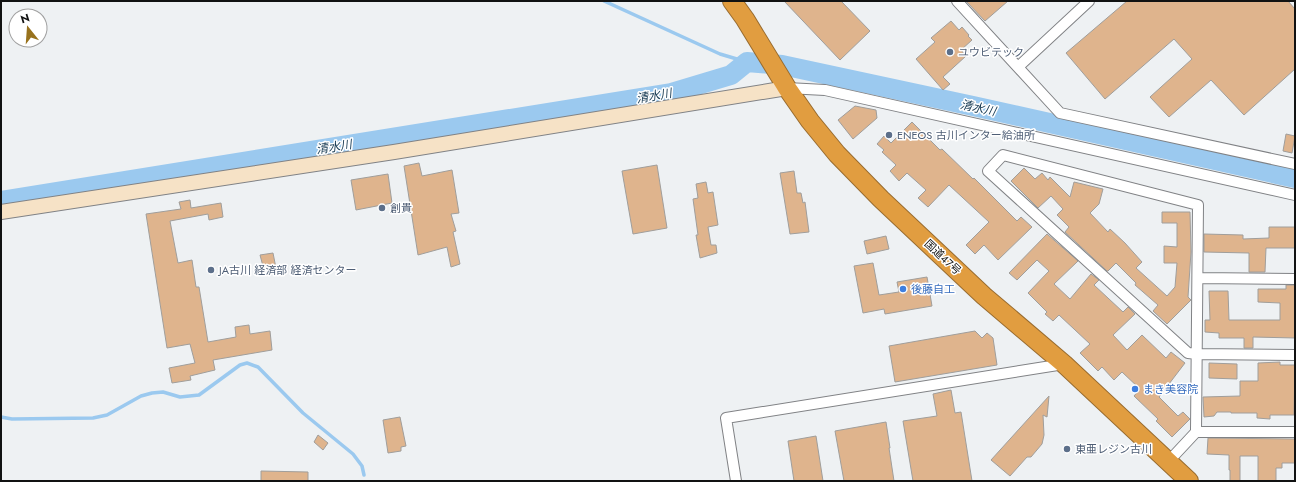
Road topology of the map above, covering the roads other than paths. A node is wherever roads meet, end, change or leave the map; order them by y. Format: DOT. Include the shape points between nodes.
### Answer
graph roads {
  1 [pos="732,1"];
  2 [pos="957,1"];
  3 [pos="1089,1"];
  4 [pos="1018,67"];
  5 [pos="786,86"];
  6 [pos="1295,164"];
  7 [pos="1295,195"];
  8 [pos="1,212"];
  9 [pos="1198,278"];
  10 [pos="1295,279"];
  11 [pos="1197,354"];
  12 [pos="1295,355"];
  13 [pos="1064,364"];
  14 [pos="1196,432"];
  15 [pos="1295,432"];
  16 [pos="1168,462"];
  17 [pos="736,481"];
  18 [pos="1189,481"];
  1 -- 5 [label="highway, 国道47号"];
  2 -- 4 [label="street"];
  3 -- 4 [label="street"];
  4 -- 6 [label="street" via="1060,113"];
  5 -- 7 [label="street" via="825,90"];
  5 -- 8 [label="street" via="410,150"];
  5 -- 13 [label="highway, 国道47号" via="837,154 881,199 984,296"];
  9 -- 10 [label="street"];
  9 -- 11 [label="street"];
  9 -- 11 [label="street" via="1198,205 1003,155 988,171 1188,353"];
  11 -- 12 [label="street"];
  11 -- 14 [label="street"];
  13 -- 16 [label="highway, 国道47号"];
  13 -- 17 [label="street" via="726,418"];
  14 -- 15 [label="street"];
  14 -- 16 [label="street"];
  16 -- 18 [label="highway, 国道47号"];
}
